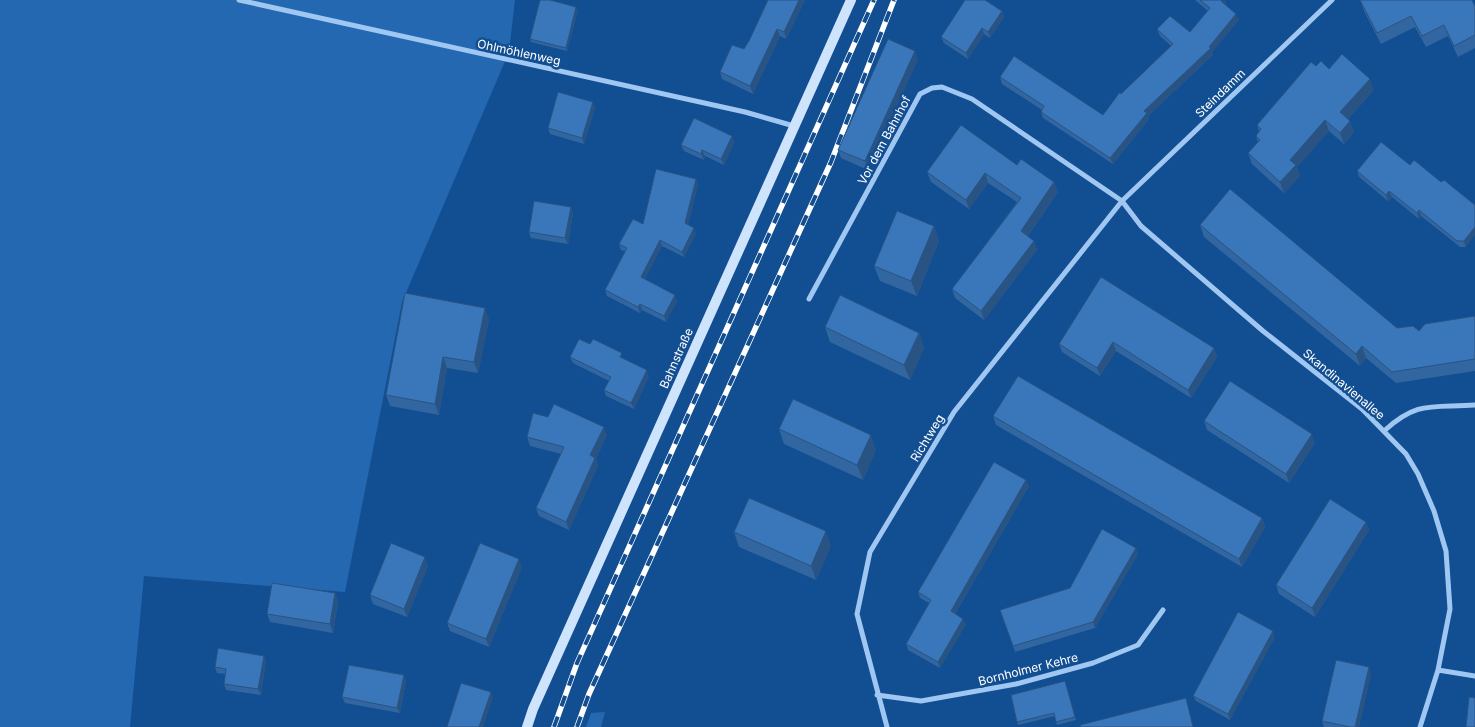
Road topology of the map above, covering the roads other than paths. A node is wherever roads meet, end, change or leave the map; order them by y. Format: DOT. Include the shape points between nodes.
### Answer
graph roads {
  1 [pos="239,0"];
  2 [pos="851,0"];
  3 [pos="1332,0"];
  4 [pos="794,126"];
  5 [pos="1122,201"];
  6 [pos="809,299"];
  7 [pos="1475,406"];
  8 [pos="1384,431"];
  9 [pos="1163,610"];
  10 [pos="1438,670"];
  11 [pos="1475,676"];
  12 [pos="877,695"];
  13 [pos="527,727"];
  14 [pos="887,727"];
  15 [pos="1420,727"];
  1 -- 4 [label="street, Ohlmöhlenweg" via="736,109"];
  2 -- 4 [label="main road, Bahnstraße"];
  3 -- 5 [label="street, Steindamm"];
  4 -- 13 [label="main road, Bahnstraße"];
  5 -- 6 [label="street, Vor dem Bahnhof" via="972,99 942,87 932,88 920,94"];
  5 -- 8 [label="street, Skandinavienallee" via="1141,226 1263,331 1362,409"];
  5 -- 12 [label="street, Richtweg" via="954,412 870,552 857,614"];
  7 -- 8 [label="street" via="1415,409"];
  8 -- 10 [label="street, Skandinavienallee" via="1406,454 1418,474 1446,551 1450,609"];
  9 -- 12 [label="street, Bornholmer Kehre" via="1138,645 1093,663 1016,684 921,702"];
  10 -- 11 [label="street"];
  10 -- 15 [label="street, Skandinavienallee"];
  12 -- 14 [label="street, Richtweg"];
}
